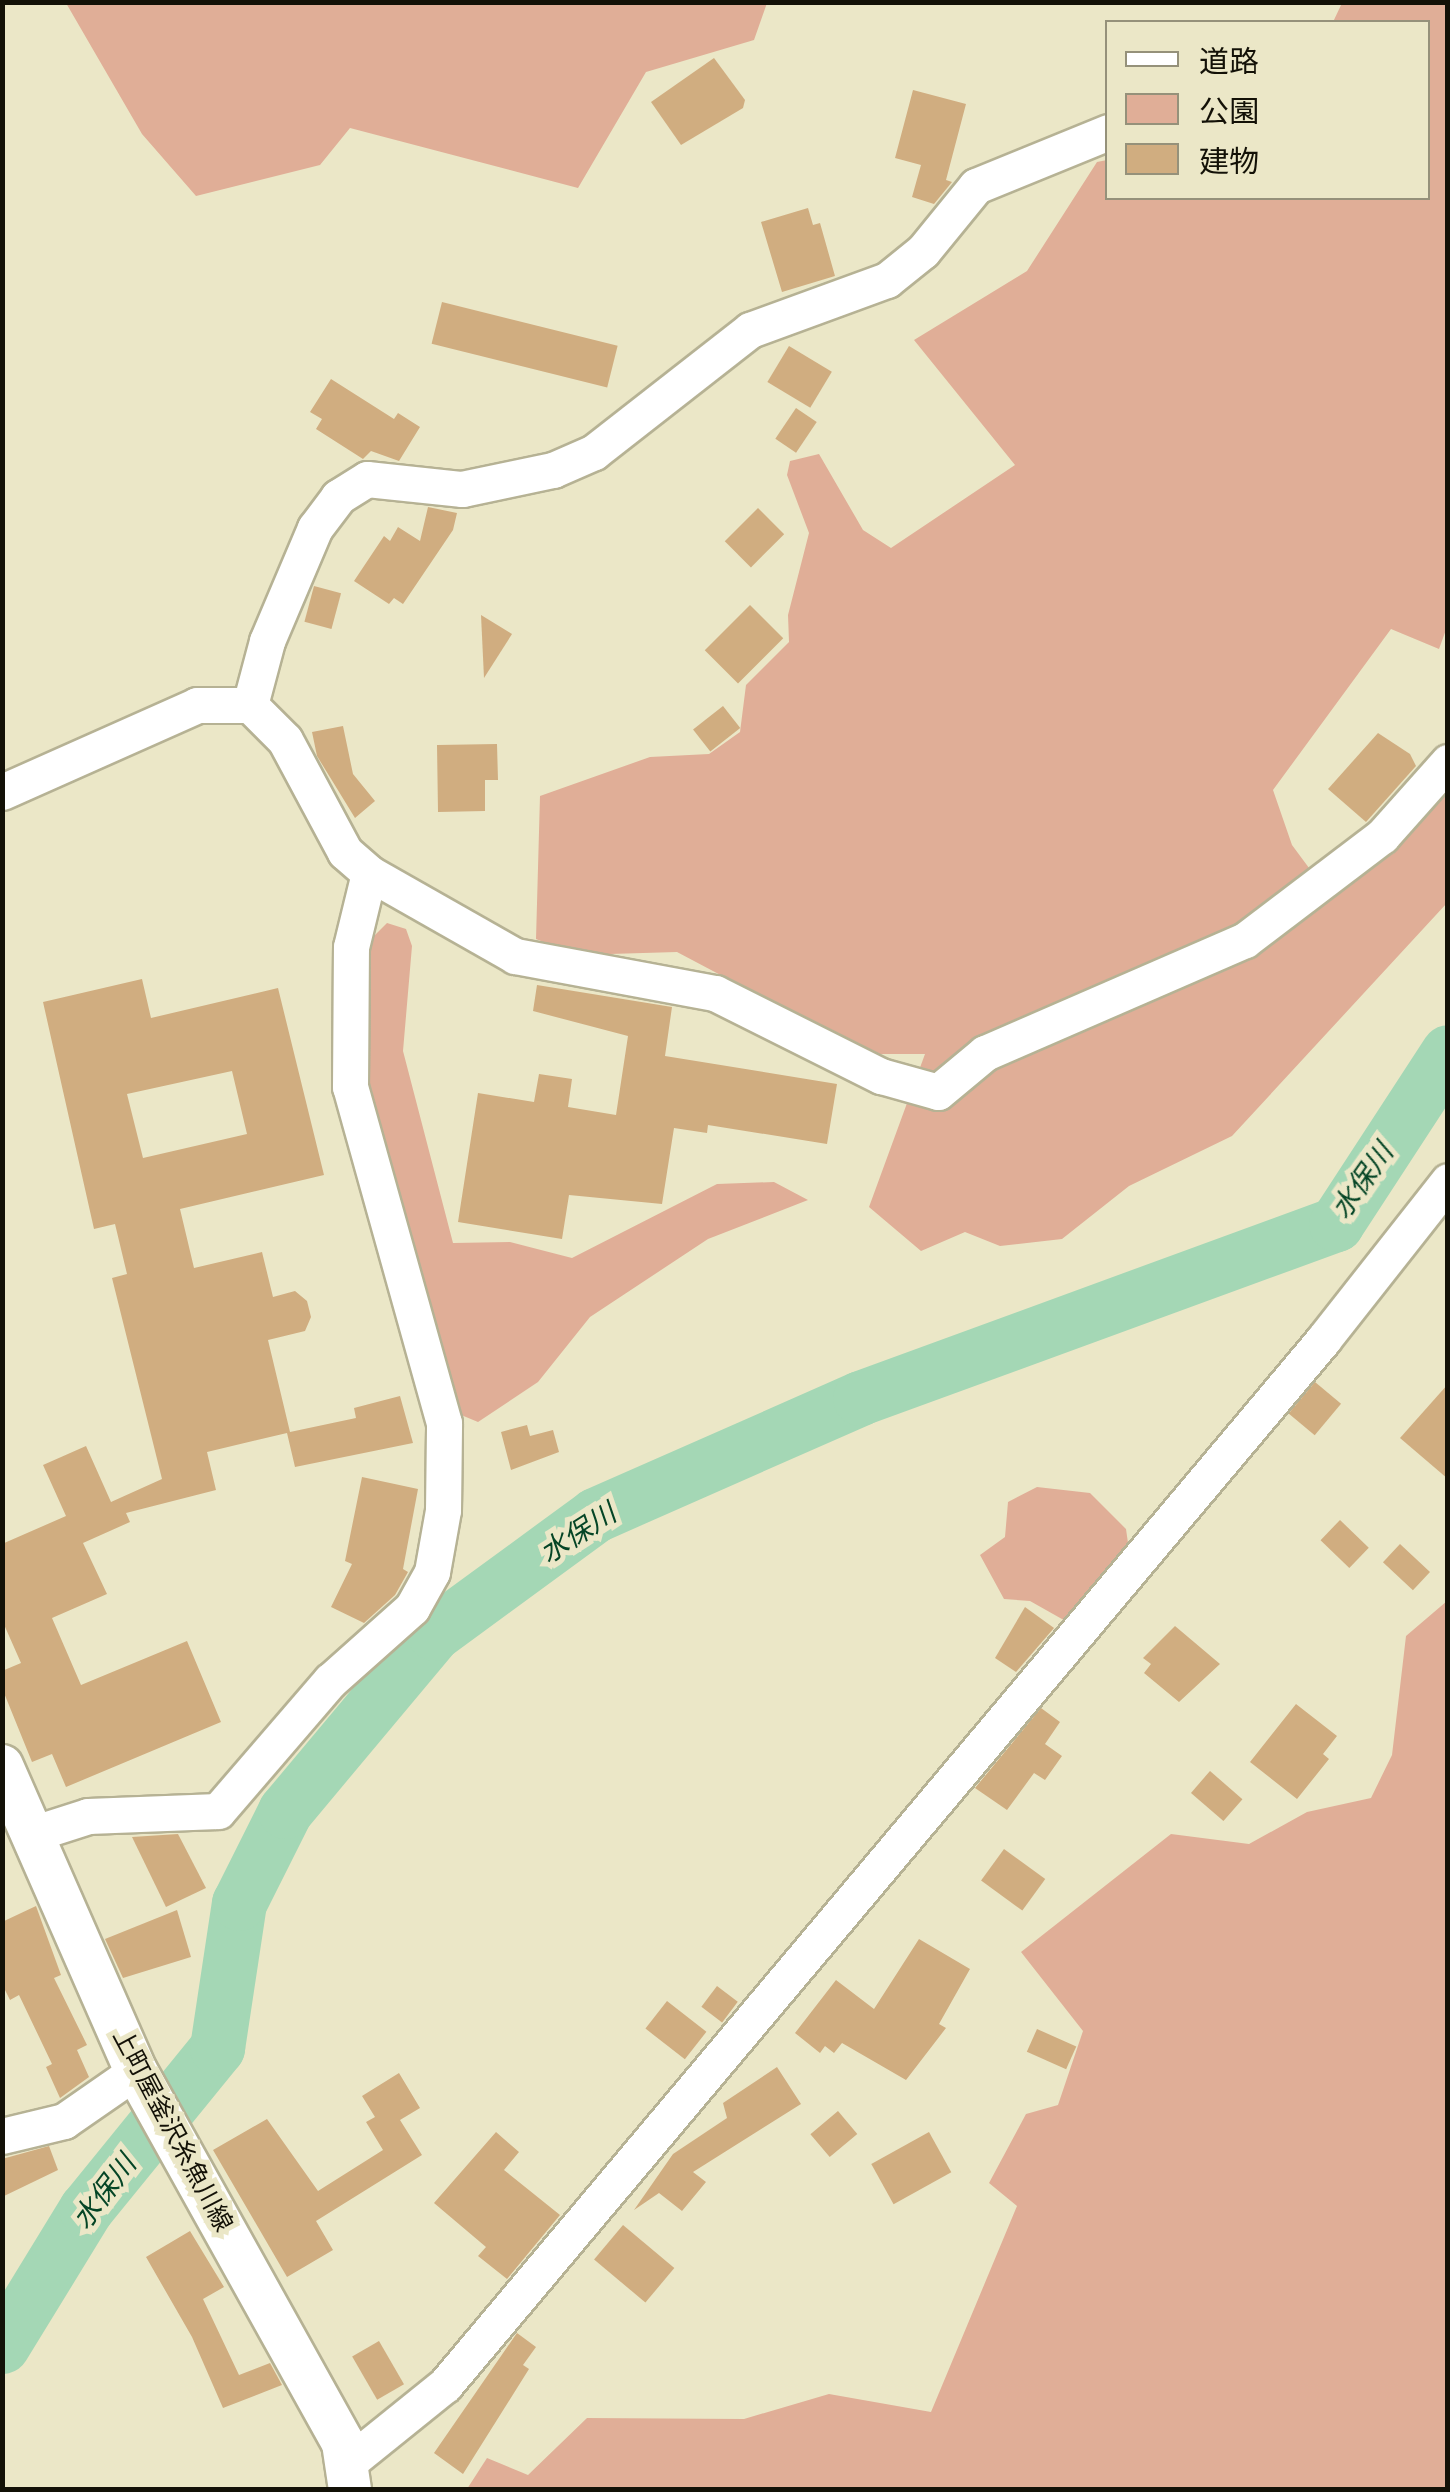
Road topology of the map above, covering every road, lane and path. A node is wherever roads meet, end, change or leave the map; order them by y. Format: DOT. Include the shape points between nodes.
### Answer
graph roads {
  1 [pos="1105,133"];
  2 [pos="250,705"];
  3 [pos="1448,762"];
  4 [pos="2,792"];
  5 [pos="369,873"];
  6 [pos="1448,1181"];
  7 [pos="2,1766"];
  8 [pos="32,1834"];
  9 [pos="139,2077"];
  10 [pos="2,2136"];
  11 [pos="348,2477"];
  1 -- 2 [label="street" via="976,186 923,251 887,280 750,330 594,452 554,470 462,489 367,480 338,497 315,528 268,641"];
  2 -- 4 [label="street" via="197,706"];
  2 -- 5 [label="street" via="286,740 345,852"];
  3 -- 5 [label="street" via="1382,836 1245,940 985,1053 938,1092 880,1076 715,993 514,956"];
  5 -- 8 [label="street" via="352,947 350,1087 444,1422 443,1510 432,1572 412,1608 330,1681 218,1811 88,1816"];
  6 -- 11 [label="street" via="1324,1340 445,2385"];
  7 -- 8 [label="main road, 上町屋釜沢糸魚川線"];
  8 -- 9 [label="main road, 上町屋釜沢糸魚川線"];
  9 -- 10 [label="street" via="64,2121"];
  9 -- 11 [label="main road, 上町屋釜沢糸魚川線" via="262,2290"];
}
